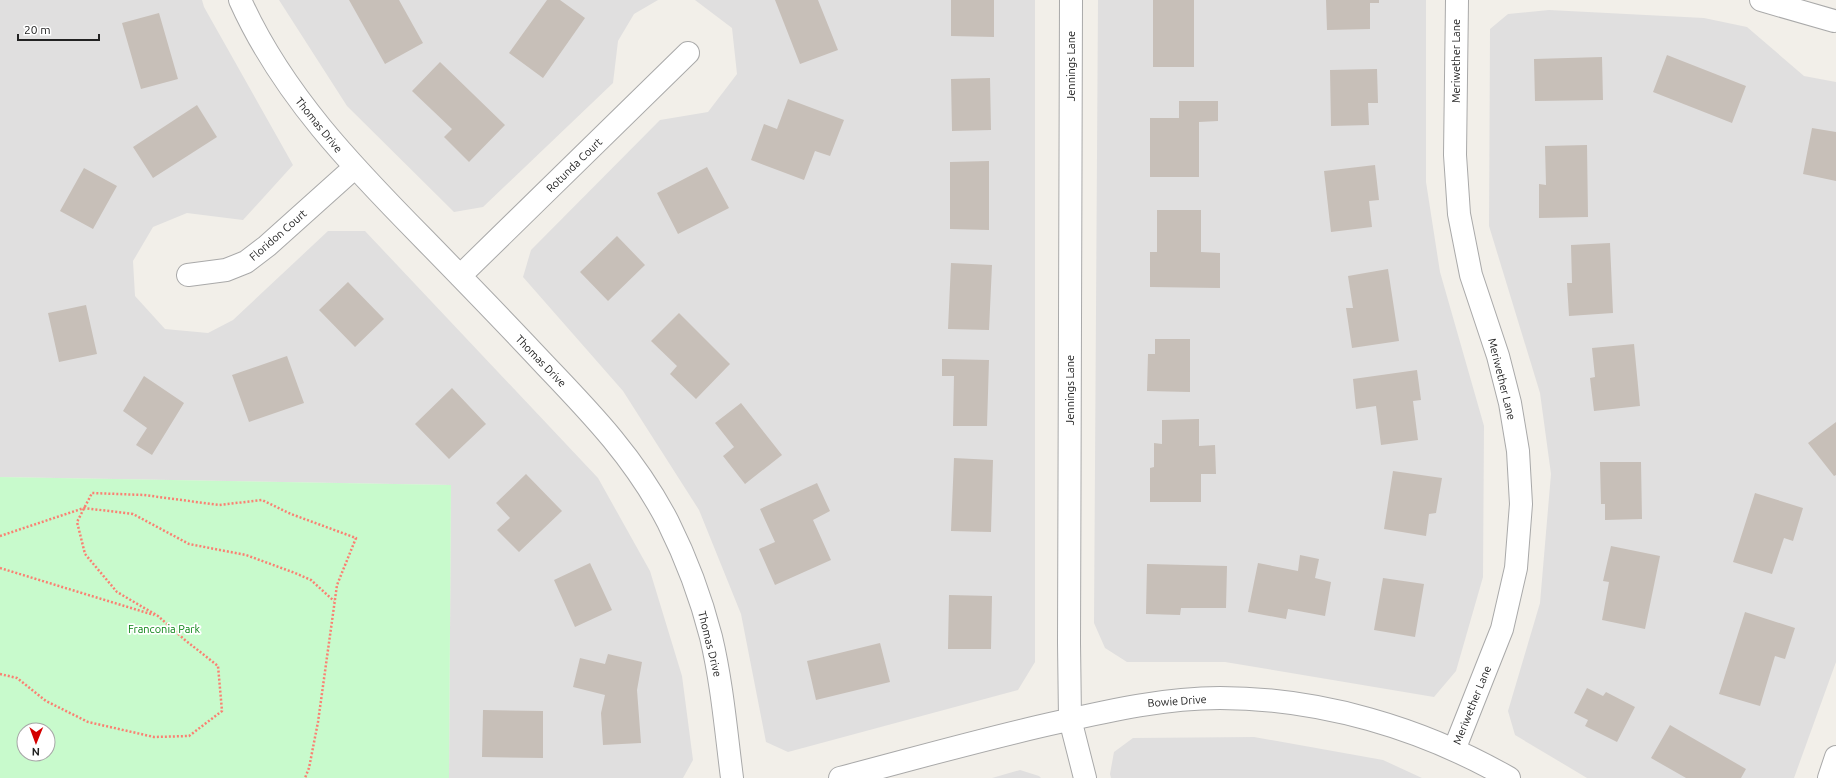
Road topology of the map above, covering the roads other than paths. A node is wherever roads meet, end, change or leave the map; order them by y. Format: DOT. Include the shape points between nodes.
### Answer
graph roads {
  1 [pos="240,0"];
  2 [pos="1071,0"];
  3 [pos="1457,0"];
  4 [pos="1761,0"];
  5 [pos="1834,22"];
  6 [pos="688,54"];
  7 [pos="354,168"];
  8 [pos="188,275"];
  9 [pos="460,276"];
  10 [pos="1070,719"];
  11 [pos="1454,750"];
  12 [pos="1836,758"];
  13 [pos="732,778"];
  14 [pos="840,778"];
  15 [pos="1085,778"];
  16 [pos="1509,778"];
  17 [pos="1829,778"];
  1 -- 7 [label="street, Thomas Drive" via="270,57 298,100"];
  2 -- 10 [label="street, Jennings Lane"];
  3 -- 11 [label="street, Meriwether Lane" via="1456,155 1459,214 1471,274 1498,356 1510,403 1518,451 1521,504 1516,568 1502,629"];
  4 -- 5 [label="street"];
  6 -- 9 [label="street, Rotunda Court"];
  7 -- 8 [label="street, Floridon Court" via="246,262 221,271"];
  7 -- 9 [label="street, Thomas Drive"];
  9 -- 13 [label="street, Thomas Drive" via="609,432 638,470 668,522 691,575 710,636 720,685"];
  10 -- 11 [label="street, Bowie Drive" via="1142,704 1220,698 1268,700 1324,708 1370,719"];
  10 -- 14 [label="street, Bowie Drive"];
  10 -- 15 [label="street, Jennings Lane"];
  11 -- 16 [label="street, Bowie Drive"];
  12 -- 17 [label="street"];
}
